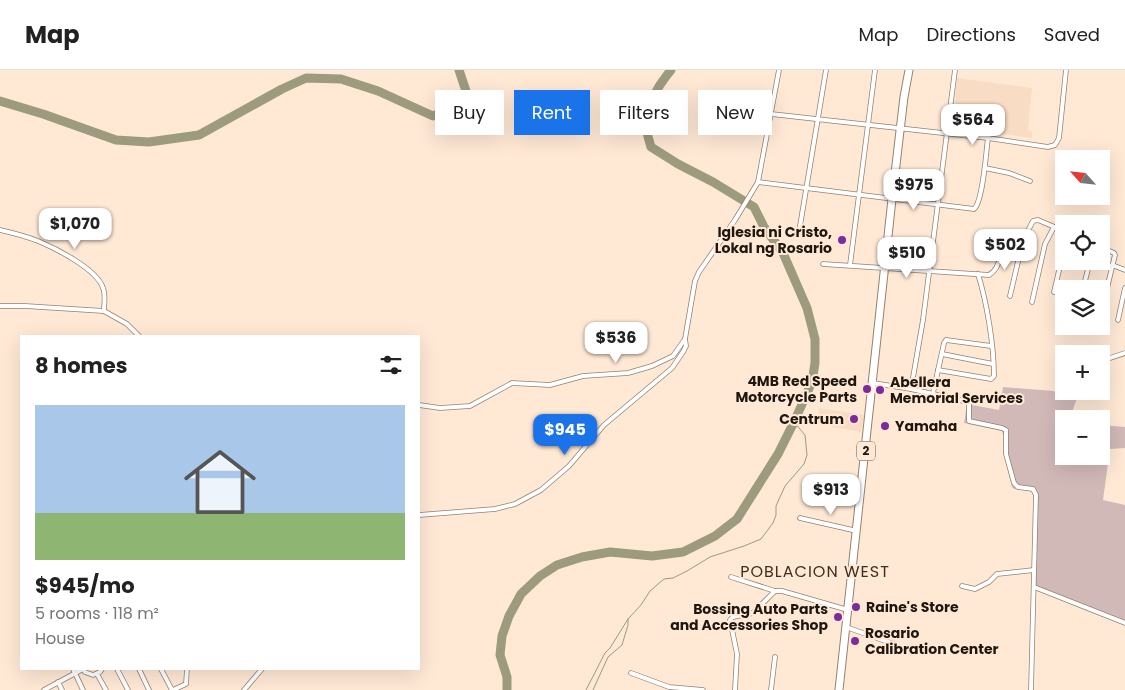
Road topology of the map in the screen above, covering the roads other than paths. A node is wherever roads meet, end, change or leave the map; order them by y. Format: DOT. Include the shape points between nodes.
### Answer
graph roads {
  1 [pos="779,70"];
  2 [pos="826,70"];
  3 [pos="875,70"];
  4 [pos="909,70"];
  5 [pos="955,70"];
  6 [pos="1066,70"];
  7 [pos="772,108"];
  8 [pos="772,114"];
  9 [pos="818,119"];
  10 [pos="868,125"];
  11 [pos="900,128"];
  12 [pos="947,134"];
  13 [pos="767,135"];
  14 [pos="988,138"];
  15 [pos="985,168"];
  16 [pos="1030,181"];
  17 [pos="758,182"];
  18 [pos="806,188"];
  19 [pos="859,195"];
  20 [pos="892,199"];
  21 [pos="938,204"];
  22 [pos="800,226"];
  23 [pos="1054,227"];
  24 [pos="0,230"];
  25 [pos="1023,240"];
  26 [pos="1110,251"];
  27 [pos="823,264"];
  28 [pos="850,265"];
  29 [pos="1112,265"];
  30 [pos="886,268"];
  31 [pos="1059,270"];
  32 [pos="1125,270"];
  33 [pos="930,271"];
  34 [pos="978,274"];
  35 [pos="1109,280"];
  36 [pos="1125,288"];
  37 [pos="1054,292"];
  38 [pos="1010,296"];
  39 [pos="1032,302"];
  40 [pos="0,306"];
  41 [pos="104,311"];
  42 [pos="1118,320"];
  43 [pos="138,335"];
  44 [pos="685,339"];
  45 [pos="991,346"];
  46 [pos="1125,353"];
  47 [pos="942,354"];
  48 [pos="1110,358"];
  49 [pos="993,364"];
  50 [pos="938,370"];
  51 [pos="873,383"];
  52 [pos="911,389"];
  53 [pos="933,393"];
  54 [pos="420,406"];
  55 [pos="420,515"];
  56 [pos="800,518"];
  57 [pos="857,531"];
  58 [pos="1034,570"];
  59 [pos="730,577"];
  60 [pos="962,586"];
  61 [pos="1034,587"];
  62 [pos="775,591"];
  63 [pos="848,610"];
  64 [pos="1125,623"];
  65 [pos="846,627"];
  66 [pos="894,644"];
  67 [pos="775,657"];
  68 [pos="73,670"];
  69 [pos="81,670"];
  70 [pos="84,670"];
  71 [pos="101,670"];
  72 [pos="118,670"];
  73 [pos="139,670"];
  74 [pos="162,670"];
  75 [pos="186,670"];
  76 [pos="261,670"];
  77 [pos="632,673"];
  78 [pos="75,674"];
  79 [pos="96,674"];
  80 [pos="58,682"];
  81 [pos="44,690"];
  82 [pos="62,690"];
  83 [pos="83,690"];
  84 [pos="106,690"];
  85 [pos="128,690"];
  86 [pos="149,690"];
  87 [pos="172,690"];
  88 [pos="244,690"];
  89 [pos="703,690"];
  90 [pos="735,690"];
  91 [pos="771,690"];
  92 [pos="839,690"];
  93 [pos="1031,690"];
  1 -- 7 [label="street"];
  2 -- 9 [label="street"];
  3 -- 10 [label="street"];
  4 -- 11 [label="highway, 2"];
  5 -- 12 [label="street"];
  6 -- 14 [label="street" via="1059,138 1055,145 1048,147"];
  8 -- 9 [label="street"];
  9 -- 10 [label="street"];
  9 -- 18 [label="street"];
  10 -- 11 [label="street"];
  10 -- 19 [label="street"];
  11 -- 12 [label="street"];
  11 -- 20 [label="highway, 2"];
  12 -- 14 [label="street"];
  12 -- 21 [label="street"];
  13 -- 17 [label="street"];
  14 -- 15 [label="street"];
  15 -- 16 [label="street"];
  15 -- 21 [label="street" via="976,208"];
  17 -- 18 [label="street"];
  17 -- 44 [label="street" via="699,272"];
  18 -- 19 [label="street"];
  18 -- 22 [label="street"];
  19 -- 20 [label="street"];
  19 -- 28 [label="street"];
  20 -- 21 [label="street"];
  20 -- 30 [label="highway, 2"];
  21 -- 33 [label="street"];
  23 -- 25 [label="street" via="1034,220"];
  23 -- 39 [label="street" via="1045,244"];
  24 -- 41 [label="street" via="45,244 97,277 104,288"];
  25 -- 34 [label="street" via="1005,248 992,274"];
  25 -- 38 [label="street"];
  26 -- 29 [label="street" via="1115,253"];
  27 -- 28 [label="street"];
  28 -- 30 [label="street"];
  29 -- 32 [label="street"];
  29 -- 35 [label="street"];
  30 -- 33 [label="street"];
  30 -- 51 [label="highway, 2"];
  31 -- 37 [label="street"];
  33 -- 34 [label="street"];
  33 -- 52 [label="street"];
  34 -- 45 [label="street"];
  36 -- 42 [label="street"];
  40 -- 41 [label="street"];
  41 -- 43 [label="street" via="127,324"];
  44 -- 54 [label="street" via="673,356 639,371 583,376 550,385 512,383 477,403 461,408"];
  44 -- 55 [label="street" via="686,346 672,368 604,425 569,466 541,490 515,504 495,509"];
  45 -- 47 [label="street" via="948,339"];
  45 -- 49 [label="street"];
  46 -- 48 [label="street"];
  47 -- 49 [label="street"];
  47 -- 50 [label="street"];
  49 -- 50 [label="street" via="994,374 990,379"];
  50 -- 53 [label="street"];
  51 -- 52 [label="street"];
  51 -- 57 [label="highway, 2"];
  52 -- 53 [label="street"];
  53 -- 58 [label="street" via="969,402 969,421 1006,430 1006,454 1014,483 1033,490 1036,495"];
  56 -- 57 [label="street"];
  57 -- 63 [label="highway, 2"];
  58 -- 60 [label="street" via="997,574 975,589"];
  58 -- 61 [label="street"];
  59 -- 62 [label="street"];
  61 -- 64 [label="street"];
  61 -- 93 [label="street"];
  62 -- 63 [label="street"];
  62 -- 90 [label="street" via="753,613 730,620 737,654"];
  63 -- 65 [label="highway, 2"];
  65 -- 66 [label="street"];
  65 -- 92 [label="highway, 2"];
  67 -- 91 [label="street"];
  68 -- 78 [label="street"];
  69 -- 78 [label="street"];
  70 -- 79 [label="street" via="89,675"];
  71 -- 79 [label="street"];
  72 -- 85 [label="street"];
  73 -- 86 [label="street"];
  74 -- 87 [label="street"];
  75 -- 87 [label="street" via="186,684"];
  76 -- 88 [label="street"];
  77 -- 89 [label="street" via="668,687"];
  78 -- 80 [label="street"];
  78 -- 83 [label="street"];
  79 -- 84 [label="street"];
  80 -- 81 [label="street"];
  80 -- 82 [label="street"];
}
